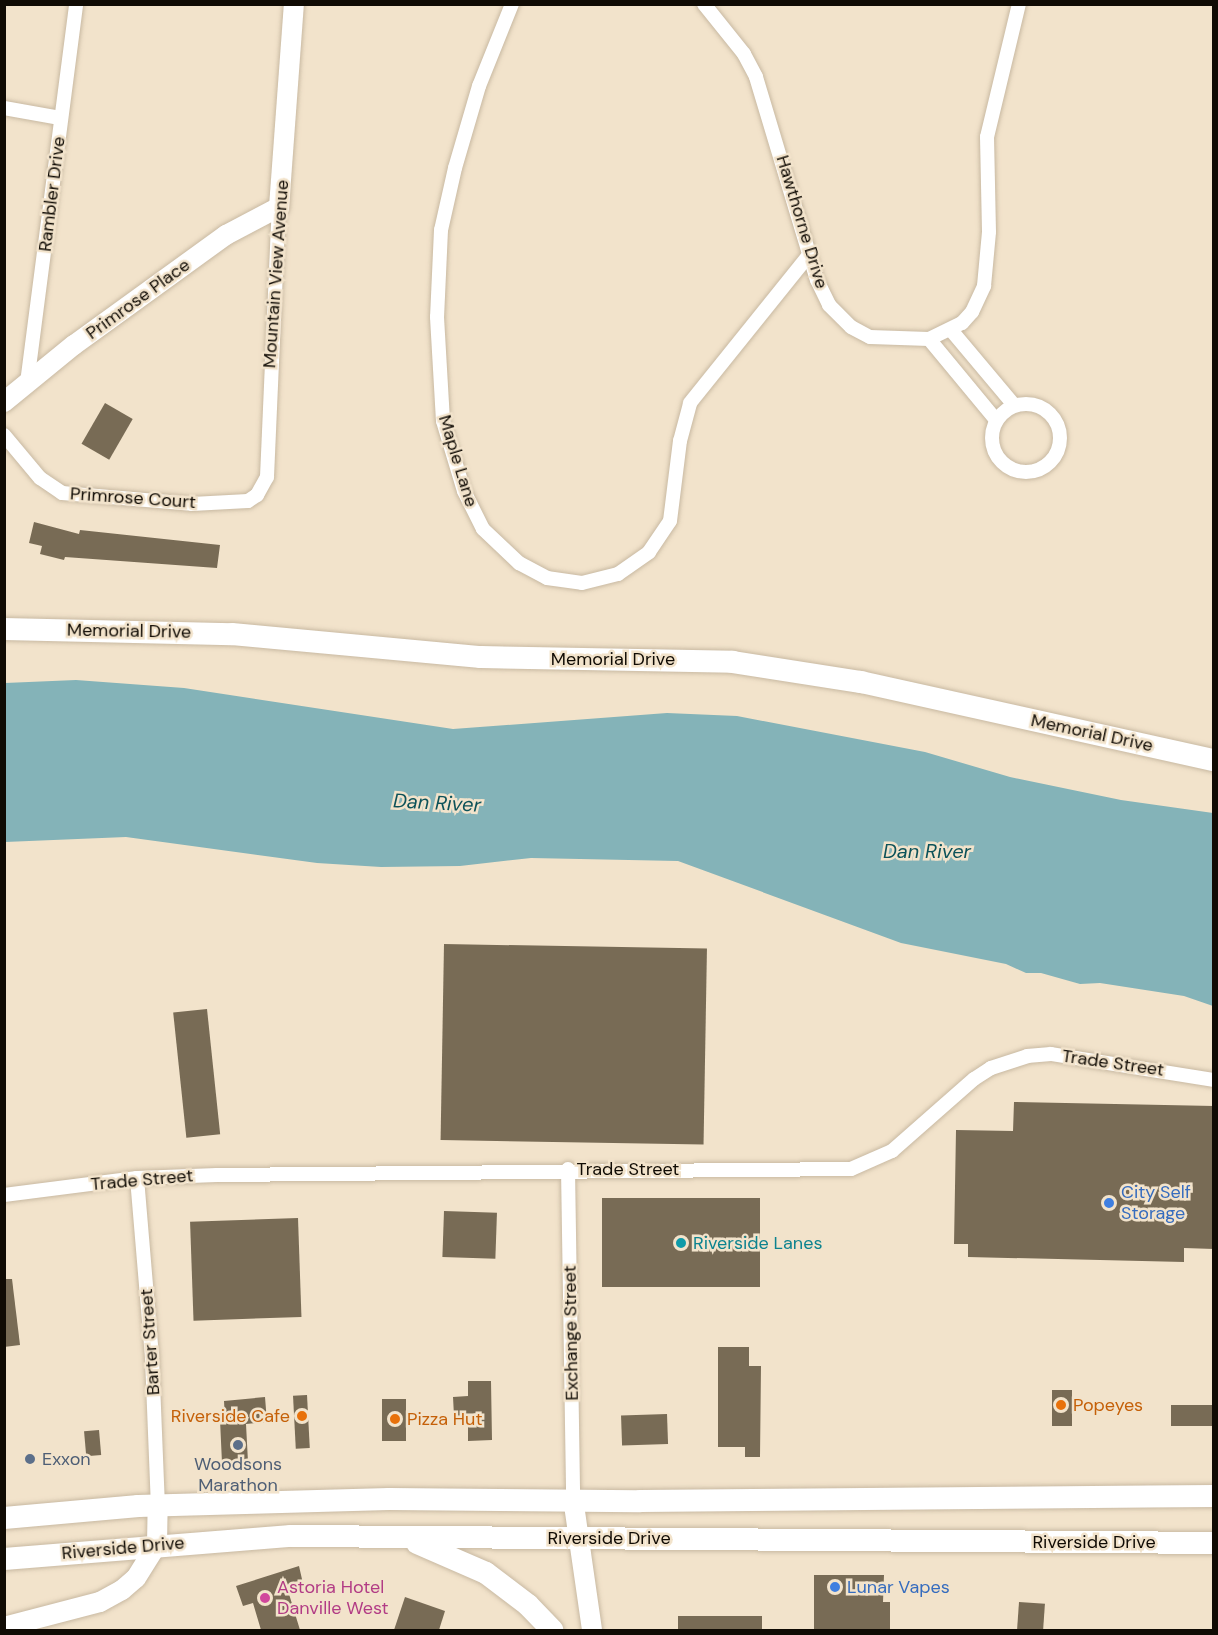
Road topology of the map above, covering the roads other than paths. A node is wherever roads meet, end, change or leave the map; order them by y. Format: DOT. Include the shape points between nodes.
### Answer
graph roads {
  1 [pos="76,4"];
  2 [pos="294,4"];
  3 [pos="512,4"];
  4 [pos="704,4"];
  5 [pos="1019,4"];
  6 [pos="4,108"];
  7 [pos="60,118"];
  8 [pos="279,207"];
  9 [pos="810,254"];
  10 [pos="951,330"];
  11 [pos="928,339"];
  12 [pos="27,384"];
  13 [pos="4,402"];
  14 [pos="1014,405"];
  15 [pos="996,420"];
  16 [pos="4,435"];
  17 [pos="214,503"];
  18 [pos="4,629"];
  19 [pos="1214,760"];
  20 [pos="1214,1080"];
  21 [pos="568,1169"];
  22 [pos="137,1178"];
  23 [pos="4,1195"];
  24 [pos="1214,1496"];
  25 [pos="573,1497"];
  26 [pos="158,1506"];
  27 [pos="4,1518"];
  28 [pos="395,1537"];
  29 [pos="581,1538"];
  30 [pos="1214,1543"];
  31 [pos="157,1545"];
  32 [pos="4,1559"];
  33 [pos="4,1627"];
  34 [pos="552,1630"];
  35 [pos="592,1630"];
  1 -- 7 [label="street, Rambler Drive"];
  2 -- 8 [label="street, Mountain View Avenue"];
  3 -- 9 [label="street, Maple Lane" via="479,86 455,168 441,230 436,317 443,421 464,490 483,529 519,563 547,578 582,583 618,574 649,552 670,521 680,441 690,403"];
  4 -- 9 [label="street, Hawthorne Drive" via="744,54 756,77"];
  5 -- 10 [label="street, Hawthorne Drive" via="987,137 989,232 984,286 972,312"];
  6 -- 7 [label="street"];
  7 -- 12 [label="street, Rambler Drive"];
  8 -- 12 [label="street, Primrose Place" via="226,235"];
  8 -- 17 [label="street, Mountain View Avenue" via="267,477 264,487 248,501"];
  9 -- 11 [label="street, Hawthorne Drive" via="821,290 851,327 870,337"];
  10 -- 11 [label="street, Hawthorne Drive"];
  10 -- 14 [label="street"];
  11 -- 15 [label="street"];
  12 -- 13 [label="street, Primrose Place"];
  14 -- 15 [label="street"];
  14 -- 15 [label="street" via="1037,405 1054,419 1060,440 1052,461 1033,472 1010,469 995,453 992,431"];
  16 -- 17 [label="street, Primrose Court" via="40,478 62,493 141,502"];
  18 -- 19 [label="main road, Memorial Drive" via="232,634 481,657 733,662 861,682"];
  20 -- 21 [label="street, Trade Street" via="1051,1054 1027,1056 991,1068 892,1151 851,1169"];
  21 -- 22 [label="street, Trade Street"];
  21 -- 25 [label="street, Exchange Street"];
  22 -- 23 [label="street, Trade Street"];
  22 -- 26 [label="street, Barter Street" via="152,1358"];
  24 -- 25 [label="main road, Riverside Drive" via="640,1501"];
  25 -- 26 [label="main road, Riverside Drive"];
  25 -- 29 [label="street"];
  26 -- 27 [label="main road, Riverside Drive"];
  26 -- 31 [label="street"];
  28 -- 29 [label="main road, Riverside Drive"];
  28 -- 31 [label="main road, Riverside Drive" via="291,1536"];
  28 -- 34 [label="main road" via="456,1558 486,1574 528,1605"];
  29 -- 30 [label="main road, Riverside Drive"];
  29 -- 35 [label="street"];
  31 -- 32 [label="main road, Riverside Drive"];
  31 -- 33 [label="street" via="136,1578 107,1599"];
}
